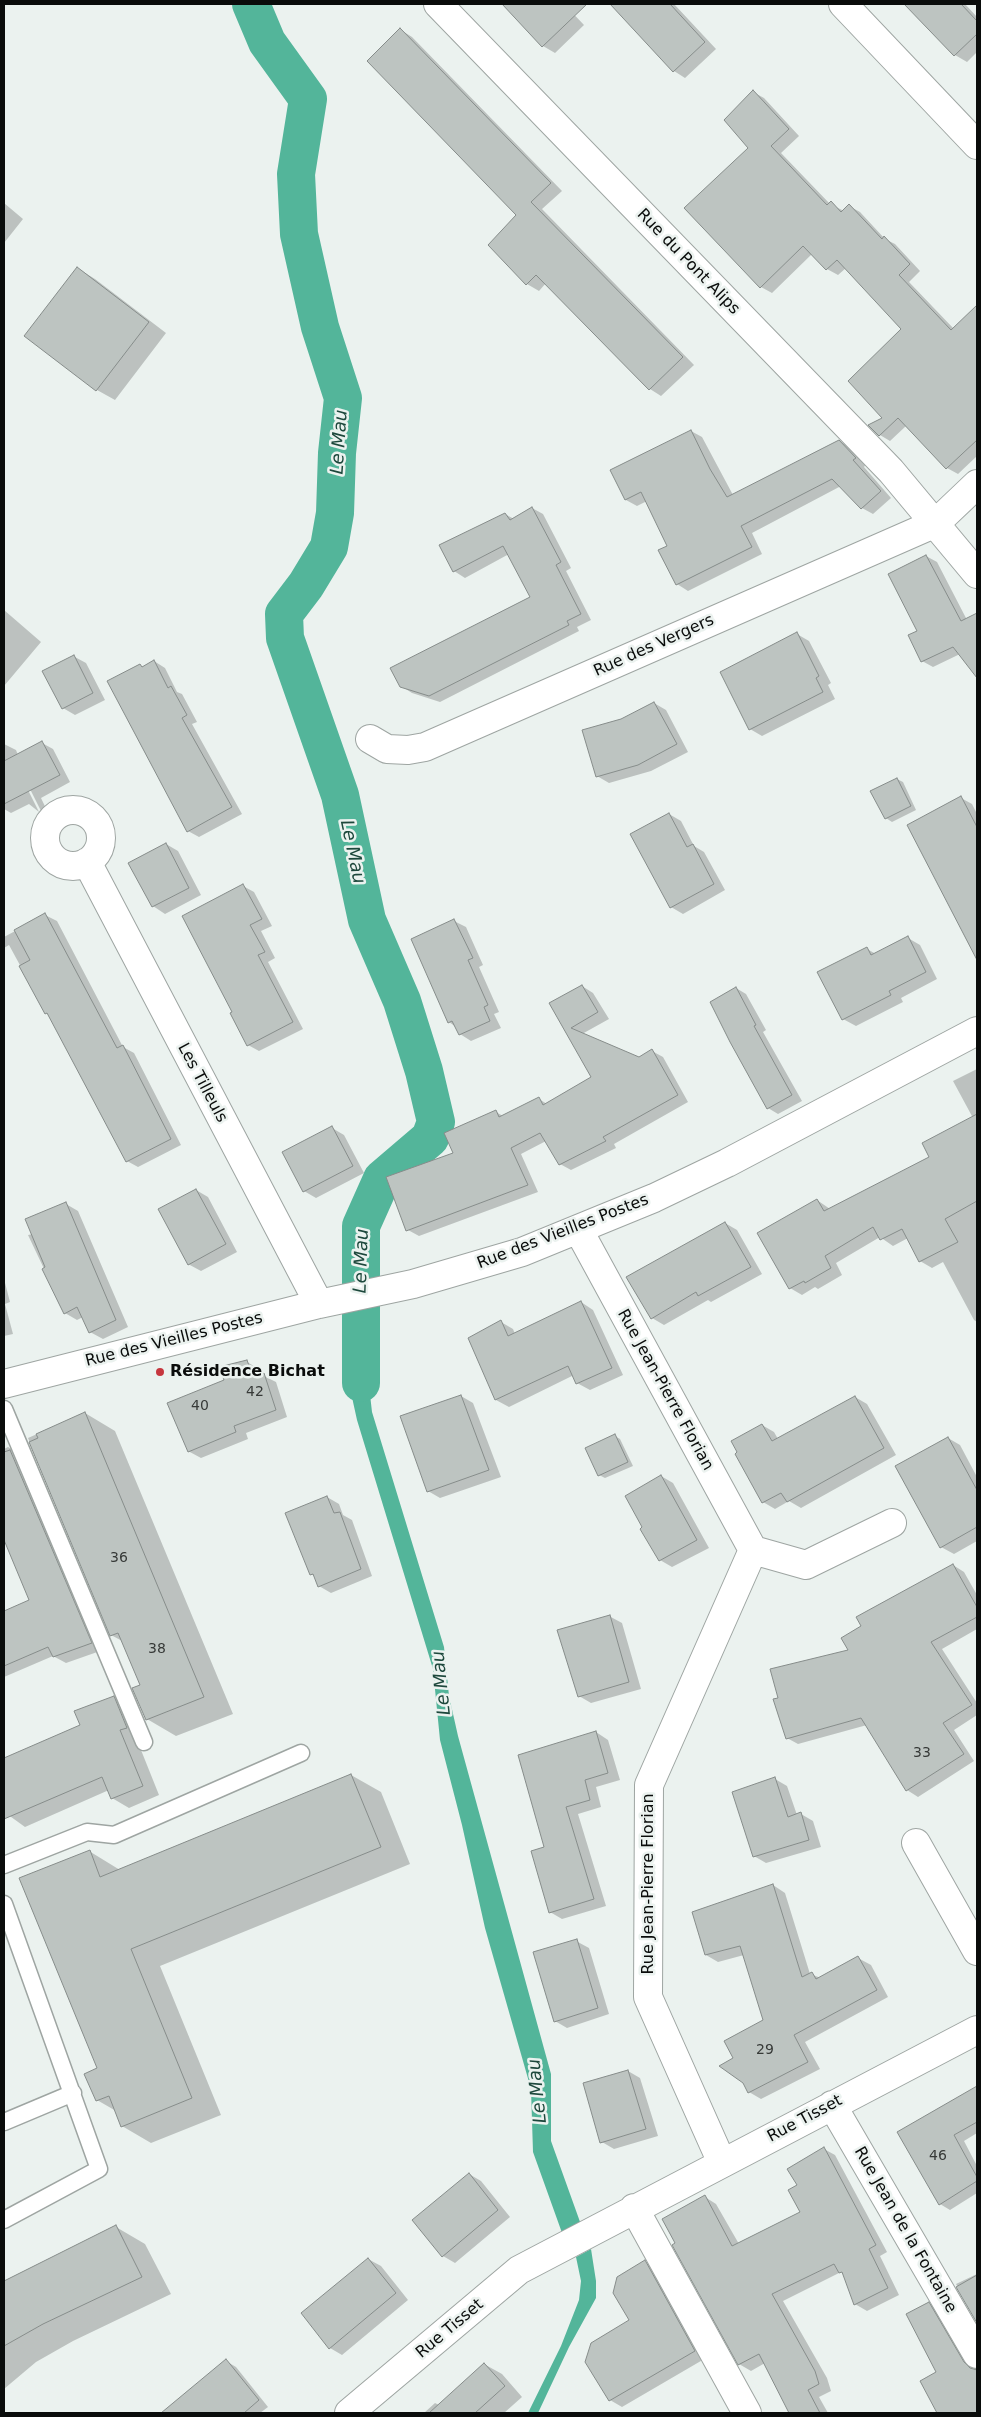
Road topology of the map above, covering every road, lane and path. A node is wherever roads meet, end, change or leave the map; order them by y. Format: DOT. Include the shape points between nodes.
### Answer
graph roads {
  1 [pos="438,4"];
  2 [pos="843,4"];
  3 [pos="977,145"];
  4 [pos="977,484"];
  5 [pos="936,523"];
  6 [pos="977,574"];
  7 [pos="370,739"];
  8 [pos="87,862"];
  9 [pos="977,1031"];
  10 [pos="578,1229"];
  11 [pos="319,1304"];
  12 [pos="4,1384"];
  13 [pos="4,1410"];
  14 [pos="892,1523"];
  15 [pos="753,1550"];
  16 [pos="144,1742"];
  17 [pos="301,1753"];
  18 [pos="916,1843"];
  19 [pos="4,1865"];
  20 [pos="4,1904"];
  21 [pos="977,1951"];
  22 [pos="977,2030"];
  23 [pos="73,2093"];
  24 [pos="832,2105"];
  25 [pos="4,2122"];
  26 [pos="722,2163"];
  27 [pos="634,2208"];
  28 [pos="4,2220"];
  29 [pos="977,2354"];
  30 [pos="350,2413"];
  31 [pos="747,2413"];
  1 -- 5 [label="street, Rue du Pont Alips" via="891,471"];
  2 -- 3 [label="street"];
  4 -- 5 [label="street"];
  5 -- 6 [label="street, Rue du Pont Alips"];
  5 -- 7 [label="street, Rue des Vergers" via="425,747 387,749"];
  8 -- 11 [label="street, Les Tilleuls"];
  9 -- 10 [label="street, Rue des Vieilles Postes" via="727,1163"];
  10 -- 11 [label="street, Rue des Vieilles Postes" via="522,1252 378,1292"];
  10 -- 15 [label="street, Rue Jean-Pierre Florian"];
  11 -- 12 [label="street, Rue des Vieilles Postes"];
  13 -- 16 [label="lane"];
  14 -- 15 [label="street" via="806,1565"];
  15 -- 26 [label="street, Rue Jean-Pierre Florian" via="649,1785 648,1997"];
  17 -- 19 [label="lane" via="114,1835 87,1832"];
  18 -- 21 [label="street"];
  20 -- 23 [label="lane"];
  22 -- 24 [label="street, Rue Tisset"];
  23 -- 25 [label="lane"];
  23 -- 28 [label="lane" via="99,2169"];
  24 -- 26 [label="street, Rue Tisset"];
  24 -- 29 [label="street, Rue Jean de la Fontaine"];
  26 -- 27 [label="street, Rue Tisset"];
  27 -- 30 [label="street, Rue Tisset" via="519,2270"];
  27 -- 31 [label="street"];
}
